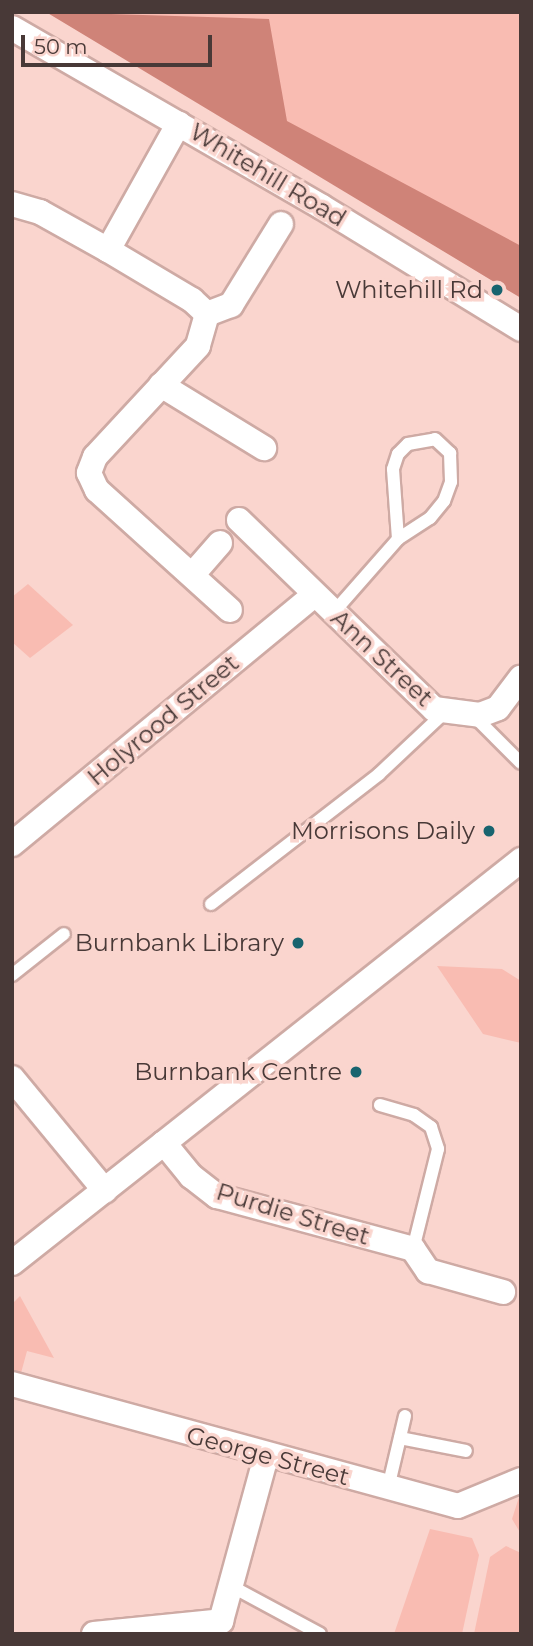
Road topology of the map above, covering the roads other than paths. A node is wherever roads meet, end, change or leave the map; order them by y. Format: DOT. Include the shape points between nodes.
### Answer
graph roads {
  1 [pos="12,28"];
  2 [pos="179,123"];
  3 [pos="12,204"];
  4 [pos="281,224"];
  5 [pos="108,250"];
  6 [pos="207,314"];
  7 [pos="521,329"];
  8 [pos="161,386"];
  9 [pos="264,448"];
  10 [pos="239,520"];
  11 [pos="398,539"];
  12 [pos="220,543"];
  13 [pos="193,574"];
  14 [pos="314,595"];
  15 [pos="230,610"];
  16 [pos="333,613"];
  17 [pos="521,678"];
  18 [pos="445,712"];
  19 [pos="474,716"];
  20 [pos="521,763"];
  21 [pos="12,845"];
  22 [pos="521,860"];
  23 [pos="211,904"];
  24 [pos="64,934"];
  25 [pos="12,975"];
  26 [pos="12,1078"];
  27 [pos="380,1105"];
  28 [pos="164,1143"];
  29 [pos="105,1191"];
  30 [pos="413,1249"];
  31 [pos="12,1263"];
  32 [pos="503,1292"];
  33 [pos="12,1384"];
  34 [pos="405,1416"];
  35 [pos="400,1438"];
  36 [pos="466,1451"];
  37 [pos="266,1457"];
  38 [pos="521,1480"];
  39 [pos="388,1488"];
  40 [pos="231,1586"];
  41 [pos="94,1634"];
  42 [pos="320,1634"];
  1 -- 2 [label="street, Whitehill Road"];
  2 -- 5 [label="street"];
  2 -- 7 [label="street, Whitehill Road"];
  3 -- 5 [label="street" via="40,212"];
  4 -- 6 [label="street" via="231,305"];
  5 -- 6 [label="street" via="192,300"];
  6 -- 8 [label="street" via="198,346"];
  8 -- 9 [label="street"];
  8 -- 13 [label="street" via="95,457 89,473 97,490"];
  10 -- 14 [label="street, Ann Street"];
  11 -- 11 [label="lane" via="393,469 398,454 408,444 435,439 450,453 451,482 444,501 430,518"];
  11 -- 16 [label="lane"];
  12 -- 13 [label="street"];
  13 -- 15 [label="street"];
  14 -- 16 [label="street, Ann Street"];
  14 -- 21 [label="street, Holyrood Street"];
  16 -- 18 [label="street, Ann Street" via="434,709"];
  17 -- 19 [label="street" via="498,708"];
  18 -- 19 [label="street, Ann Street"];
  18 -- 23 [label="lane" via="379,774"];
  19 -- 20 [label="lane"];
  22 -- 28 [label="street"];
  24 -- 25 [label="lane"];
  26 -- 29 [label="street"];
  27 -- 30 [label="lane" via="414,1115 431,1127 438,1149"];
  28 -- 29 [label="street"];
  28 -- 30 [label="street, Purdie Street" via="191,1175 217,1196"];
  29 -- 31 [label="street"];
  30 -- 32 [label="street" via="428,1271"];
  33 -- 37 [label="street, George Street"];
  34 -- 35 [label="lane"];
  35 -- 36 [label="lane"];
  35 -- 39 [label="lane"];
  37 -- 39 [label="street, George Street"];
  37 -- 40 [label="street"];
  38 -- 39 [label="street, George Street" via="458,1506"];
  40 -- 41 [label="street" via="222,1620"];
  40 -- 42 [label="lane"];
}
